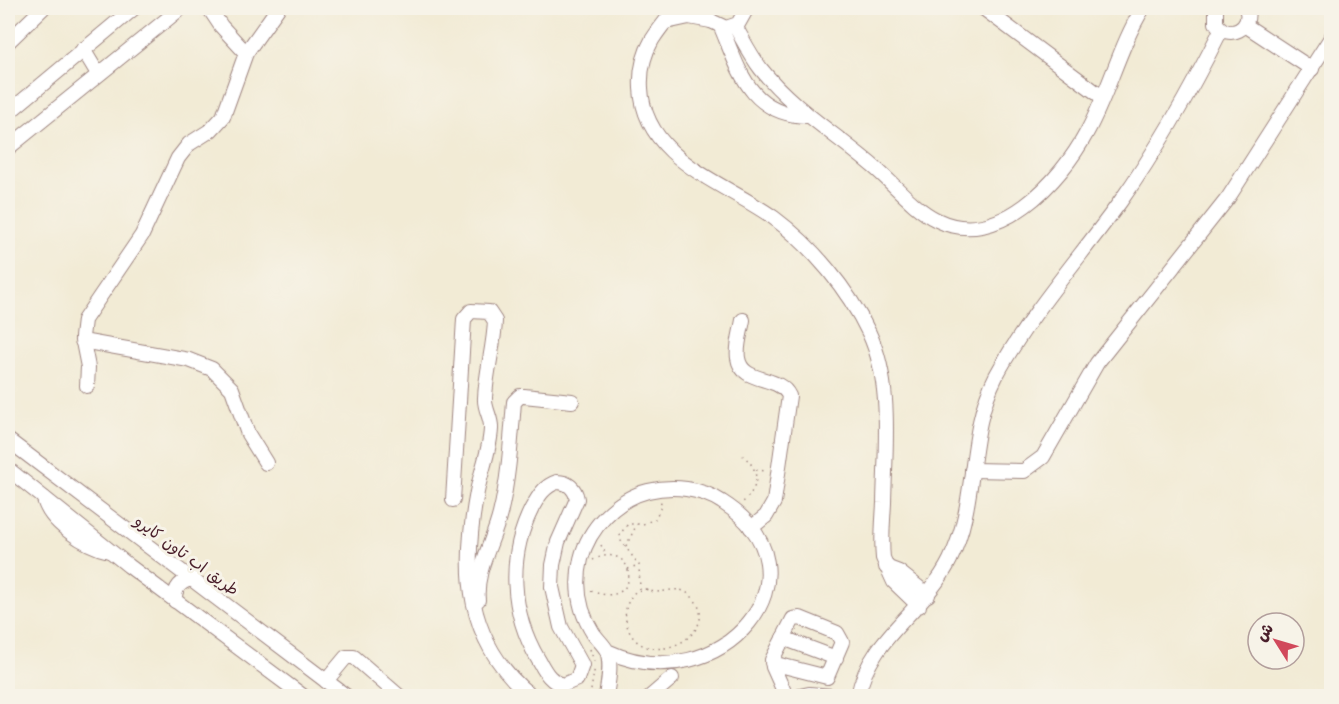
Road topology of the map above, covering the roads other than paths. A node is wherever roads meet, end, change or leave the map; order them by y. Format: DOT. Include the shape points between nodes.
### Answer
graph roads {
  1 [pos="43,8"];
  2 [pos="134,8"];
  3 [pos="181,8"];
  4 [pos="209,8"];
  5 [pos="278,8"];
  6 [pos="676,8"];
  7 [pos="700,8"];
  8 [pos="747,8"];
  9 [pos="983,8"];
  10 [pos="1143,8"];
  11 [pos="1216,8"];
  12 [pos="1246,8"];
  13 [pos="666,22"];
  14 [pos="722,25"];
  15 [pos="1245,25"];
  16 [pos="1221,30"];
  17 [pos="1332,36"];
  18 [pos="8,42"];
  19 [pos="83,49"];
  20 [pos="246,52"];
  21 [pos="1312,69"];
  22 [pos="98,74"];
  23 [pos="1102,97"];
  24 [pos="8,113"];
  25 [pos="807,116"];
  26 [pos="8,148"];
  27 [pos="743,320"];
  28 [pos="82,341"];
  29 [pos="87,387"];
  30 [pos="572,401"];
  31 [pos="461,402"];
  32 [pos="485,405"];
  33 [pos="8,440"];
  34 [pos="266,464"];
  35 [pos="8,469"];
  36 [pos="972,470"];
  37 [pos="453,500"];
  38 [pos="751,528"];
  39 [pos="555,553"];
  40 [pos="586,557"];
  41 [pos="194,579"];
  42 [pos="584,599"];
  43 [pos="923,600"];
  44 [pos="175,601"];
  45 [pos="555,609"];
  46 [pos="481,626"];
  47 [pos="783,638"];
  48 [pos="607,651"];
  49 [pos="836,658"];
  50 [pos="726,660"];
  51 [pos="772,663"];
  52 [pos="688,675"];
  53 [pos="672,678"];
  54 [pos="326,681"];
  55 [pos="303,696"];
  56 [pos="346,696"];
  57 [pos="399,696"];
  58 [pos="531,696"];
  59 [pos="606,696"];
  60 [pos="651,696"];
  61 [pos="786,696"];
  62 [pos="800,696"];
  63 [pos="832,696"];
  64 [pos="858,696"];
  1 -- 18 [label="street"];
  2 -- 19 [label="street"];
  3 -- 22 [label="street"];
  4 -- 20 [label="street"];
  5 -- 20 [label="street"];
  6 -- 13 [label="street"];
  7 -- 14 [label="street"];
  8 -- 14 [label="street" via="740,22"];
  9 -- 23 [label="street"];
  10 -- 23 [label="street" via="1124,40"];
  11 -- 16 [label="street" via="1214,19"];
  12 -- 15 [label="street"];
  13 -- 14 [label="street" via="689,17"];
  13 -- 43 [label="street" via="652,41 641,73 641,96 651,128 681,160 767,213 806,246 834,277 870,336 880,367 884,400 882,548 886,567 898,589"];
  14 -- 25 [label="street"];
  14 -- 25 [label="street" via="740,74 758,98 780,111"];
  15 -- 16 [label="street" via="1234,32"];
  15 -- 21 [label="street"];
  16 -- 36 [label="street" via="1153,154 1039,307 1003,363 978,423"];
  17 -- 21 [label="street"];
  19 -- 22 [label="street"];
  19 -- 24 [label="street"];
  20 -- 28 [label="street" via="228,109 218,124 196,138 178,158 142,235 87,315 82,325"];
  21 -- 36 [label="street" via="1228,198 1096,363 1043,457 1024,471"];
  22 -- 26 [label="street"];
  23 -- 25 [label="street" via="1077,149 1042,190 1004,219 970,228 948,225 929,216 868,162"];
  27 -- 38 [label="street" via="740,364 748,374 781,384 789,396 774,502 766,516"];
  28 -- 29 [label="street" via="88,367"];
  28 -- 34 [label="street" via="189,360 212,369 232,389 248,434"];
  30 -- 46 [label="street" via="520,396 514,402 502,505 479,579"];
  31 -- 32 [label="street"];
  31 -- 32 [label="street" via="464,319 471,311 483,310 495,321"];
  31 -- 37 [label="street"];
  32 -- 46 [label="street" via="491,429 469,554 469,589"];
  33 -- 41 [label="street, طريق اب تاون كايرو"];
  35 -- 44 [label="street"];
  36 -- 43 [label="street" via="957,545"];
  38 -- 40 [label="street" via="735,510 712,495 686,488 658,488 628,498 608,514 591,534"];
  38 -- 50 [label="street" via="763,551 768,577 766,603 756,628"];
  39 -- 40 [label="street"];
  39 -- 45 [label="street"];
  39 -- 45 [label="street" via="578,499 573,488 563,482 546,488 529,515 517,551 515,576 519,614 527,638 549,678 563,685 577,679 582,665"];
  40 -- 42 [label="street" via="578,581"];
  41 -- 44 [label="street" via="177,587"];
  41 -- 54 [label="street, طريق اب تاون كايرو"];
  42 -- 45 [label="street"];
  42 -- 48 [label="street" via="587,624"];
  43 -- 64 [label="street" via="875,652"];
  44 -- 55 [label="street"];
  46 -- 58 [label="street" via="509,676"];
  47 -- 49 [label="street"];
  47 -- 49 [label="street" via="793,619 800,618 839,634 842,642"];
  47 -- 51 [label="street"];
  48 -- 53 [label="street" via="637,670"];
  48 -- 59 [label="street"];
  49 -- 51 [label="street" via="825,678"];
  51 -- 61 [label="street"];
  52 -- 53 [label="street"];
  53 -- 60 [label="street"];
  54 -- 56 [label="street, طريق اب تاون كايرو"];
  54 -- 57 [label="street" via="346,657 354,657"];
  62 -- 63 [label="street"];
}
